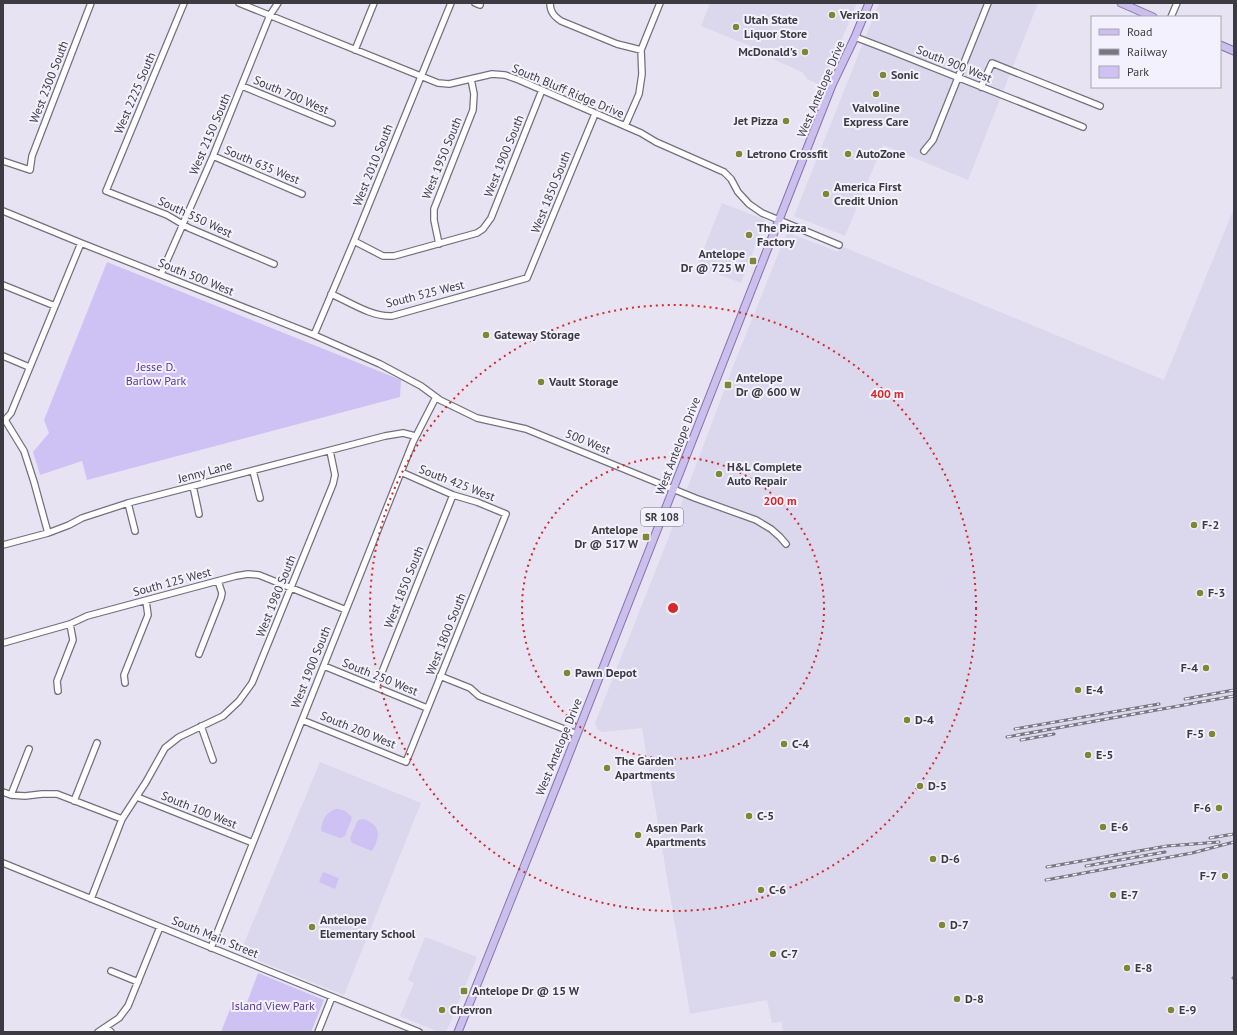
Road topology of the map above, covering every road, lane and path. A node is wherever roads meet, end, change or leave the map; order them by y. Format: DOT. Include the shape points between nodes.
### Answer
graph roads {
  1 [pos="91,3"];
  2 [pos="184,3"];
  3 [pos="239,3"];
  4 [pos="278,3"];
  5 [pos="374,3"];
  6 [pos="451,3"];
  7 [pos="660,3"];
  8 [pos="869,3"];
  9 [pos="988,3"];
  10 [pos="1121,3"];
  11 [pos="1177,3"];
  12 [pos="550,6"];
  13 [pos="270,15"];
  14 [pos="1151,16"];
  15 [pos="1171,16"];
  16 [pos="855,37"];
  17 [pos="1221,45"];
  18 [pos="354,50"];
  19 [pos="641,50"];
  20 [pos="1234,51"];
  21 [pos="421,76"];
  22 [pos="958,78"];
  23 [pos="472,79"];
  24 [pos="242,86"];
  25 [pos="981,87"];
  26 [pos="542,90"];
  27 [pos="1100,106"];
  28 [pos="595,114"];
  29 [pos="332,124"];
  30 [pos="625,126"];
  31 [pos="1083,127"];
  32 [pos="924,151"];
  33 [pos="213,156"];
  34 [pos="3,161"];
  35 [pos="106,191"];
  36 [pos="302,194"];
  37 [pos="3,211"];
  38 [pos="779,220"];
  39 [pos="183,225"];
  40 [pos="354,241"];
  41 [pos="81,243"];
  42 [pos="439,244"];
  43 [pos="839,245"];
  44 [pos="274,264"];
  45 [pos="161,274"];
  46 [pos="528,278"];
  47 [pos="3,285"];
  48 [pos="331,294"];
  49 [pos="55,306"];
  50 [pos="314,335"];
  51 [pos="3,356"];
  52 [pos="380,364"];
  53 [pos="29,367"];
  54 [pos="436,397"];
  55 [pos="4,420"];
  56 [pos="415,436"];
  57 [pos="330,451"];
  58 [pos="253,471"];
  59 [pos="401,472"];
  60 [pos="193,486"];
  61 [pos="673,489"];
  62 [pos="453,495"];
  63 [pos="260,498"];
  64 [pos="128,503"];
  65 [pos="199,514"];
  66 [pos="506,514"];
  67 [pos="135,531"];
  68 [pos="48,533"];
  69 [pos="786,544"];
  70 [pos="3,545"];
  71 [pos="218,581"];
  72 [pos="291,587"];
  73 [pos="146,600"];
  74 [pos="346,610"];
  75 [pos="70,624"];
  76 [pos="3,643"];
  77 [pos="199,654"];
  78 [pos="324,666"];
  79 [pos="440,676"];
  80 [pos="125,683"];
  81 [pos="376,687"];
  82 [pos="58,691"];
  83 [pos="427,708"];
  84 [pos="302,720"];
  85 [pos="200,726"];
  86 [pos="577,734"];
  87 [pos="97,743"];
  88 [pos="29,749"];
  89 [pos="213,760"];
  90 [pos="406,762"];
  91 [pos="3,792"];
  92 [pos="11,795"];
  93 [pos="137,797"];
  94 [pos="74,801"];
  95 [pos="122,819"];
  96 [pos="253,843"];
  97 [pos="3,863"];
  98 [pos="91,898"];
  99 [pos="160,927"];
  100 [pos="212,948"];
  101 [pos="111,971"];
  102 [pos="138,982"];
  103 [pos="332,997"];
  104 [pos="106,1027"];
  105 [pos="98,1032"];
  106 [pos="110,1032"];
  107 [pos="318,1032"];
  108 [pos="419,1032"];
  109 [pos="458,1032"];
  1 -- 34 [label="street, West 2300 South" via="32,156 30,170"];
  2 -- 35 [label="street, West 2225 South"];
  3 -- 13 [label="street, South Bluff Ridge Drive"];
  4 -- 13 [label="street, West 2150 South"];
  5 -- 18 [label="street"];
  6 -- 21 [label="street, West 2010 South"];
  7 -- 19 [label="street"];
  8 -- 16 [label="main road, West Antelope Drive / SR 108"];
  9 -- 22 [label="street"];
  10 -- 14 [label="main road"];
  11 -- 15 [label="street"];
  12 -- 19 [label="street" via="556,18 562,22 617,44"];
  13 -- 18 [label="street, South Bluff Ridge Drive"];
  13 -- 24 [label="street, West 2150 South"];
  16 -- 22 [label="street, South 900 West"];
  16 -- 38 [label="main road, West Antelope Drive / SR 108" via="832,85"];
  17 -- 20 [label="main road"];
  18 -- 21 [label="street, South Bluff Ridge Drive"];
  19 -- 30 [label="street" via="640,89"];
  21 -- 23 [label="street, South Bluff Ridge Drive" via="438,83 449,84"];
  21 -- 40 [label="street, West 2010 South"];
  22 -- 25 [label="street, South 900 West"];
  22 -- 32 [label="street" via="933,140"];
  23 -- 26 [label="street, South Bluff Ridge Drive" via="499,74"];
  23 -- 42 [label="street, West 1950 South" via="473,110 433,214"];
  24 -- 29 [label="street, South 700 West"];
  24 -- 33 [label="street, West 2150 South"];
  25 -- 27 [label="street" via="992,63"];
  25 -- 31 [label="street, South 900 West"];
  26 -- 28 [label="street, South Bluff Ridge Drive"];
  26 -- 42 [label="street, West 1900 South" via="491,218 483,229 469,236"];
  28 -- 30 [label="street, South Bluff Ridge Drive"];
  28 -- 46 [label="street, West 1850 South"];
  30 -- 38 [label="street, South Bluff Ridge Drive" via="724,172 749,204"];
  33 -- 36 [label="street, South 635 West"];
  33 -- 39 [label="street, West 2150 South"];
  35 -- 39 [label="street, South 550 West" via="167,215"];
  37 -- 41 [label="street, South 500 West"];
  38 -- 43 [label="street, South Bluff Ridge Drive"];
  38 -- 61 [label="main road, West Antelope Drive / SR 108"];
  39 -- 44 [label="street, South 550 West"];
  39 -- 45 [label="street, West 2150 South"];
  40 -- 42 [label="street" via="389,257"];
  40 -- 48 [label="street, West 2010 South"];
  41 -- 45 [label="street, South 500 West"];
  41 -- 49 [label="street"];
  45 -- 50 [label="street, South 500 West"];
  46 -- 48 [label="street, South 525 West" via="392,316 376,315"];
  47 -- 49 [label="street"];
  48 -- 50 [label="street, West 2010 South"];
  49 -- 53 [label="street"];
  50 -- 52 [label="street, South 500 West"];
  51 -- 53 [label="street"];
  52 -- 54 [label="street, 500 West"];
  53 -- 55 [label="street" via="11,413"];
  54 -- 56 [label="street, West 1900 South"];
  54 -- 61 [label="street, 500 West" via="477,418 526,429"];
  55 -- 68 [label="street" via="24,451"];
  56 -- 57 [label="street, Jenny Lane" via="403,433 385,436"];
  56 -- 59 [label="street, West 1900 South"];
  57 -- 58 [label="street, Jenny Lane"];
  57 -- 72 [label="street, West 1980 South" via="334,475 332,484"];
  58 -- 60 [label="street, Jenny Lane"];
  58 -- 63 [label="street"];
  59 -- 62 [label="street, South 425 West"];
  59 -- 74 [label="street, West 1900 South"];
  60 -- 64 [label="street, Jenny Lane"];
  60 -- 65 [label="street"];
  61 -- 69 [label="street, 500 West" via="756,520 772,529"];
  61 -- 86 [label="main road, West Antelope Drive / SR 108"];
  62 -- 66 [label="street, South 425 West"];
  62 -- 81 [label="street, West 1850 South"];
  64 -- 67 [label="street"];
  64 -- 68 [label="street, Jenny Lane" via="82,518"];
  66 -- 79 [label="street, West 1800 South"];
  68 -- 70 [label="street, Jenny Lane"];
  71 -- 72 [label="street, South 125 West" via="248,574 259,575"];
  71 -- 73 [label="street, South 125 West"];
  71 -- 77 [label="street" via="221,598"];
  72 -- 74 [label="street, South 125 West"];
  72 -- 85 [label="street, West 1980 South" via="252,683 239,701 223,716"];
  73 -- 75 [label="street, South 125 West" via="87,616"];
  73 -- 80 [label="street" via="148,615 124,675"];
  74 -- 78 [label="street, West 1900 South"];
  75 -- 76 [label="street, South 125 West"];
  75 -- 82 [label="street" via="73,640 57,681"];
  78 -- 81 [label="street, South 250 West"];
  78 -- 84 [label="street, West 1900 South"];
  79 -- 83 [label="street, West 1800 South"];
  79 -- 86 [label="street" via="470,688 479,696"];
  81 -- 83 [label="street, South 250 West"];
  83 -- 90 [label="street, West 1800 South"];
  84 -- 90 [label="street, South 200 West"];
  84 -- 96 [label="street, West 1900 South"];
  85 -- 89 [label="street"];
  85 -- 93 [label="street, West 1980 South" via="165,748"];
  86 -- 109 [label="main road, West Antelope Drive / SR 108"];
  87 -- 94 [label="street"];
  88 -- 92 [label="street"];
  91 -- 92 [label="street"];
  92 -- 94 [label="street" via="57,794"];
  93 -- 95 [label="street, West 1980 South"];
  93 -- 96 [label="street, South 100 West"];
  94 -- 95 [label="street"];
  95 -- 98 [label="street, West 1980 South"];
  96 -- 100 [label="street, West 1900 South"];
  97 -- 98 [label="street, South Main Street"];
  98 -- 99 [label="street, South Main Street"];
  99 -- 100 [label="street, South Main Street"];
  99 -- 102 [label="street"];
  100 -- 103 [label="street, South Main Street"];
  101 -- 102 [label="street"];
  102 -- 104 [label="street" via="124,1012"];
  103 -- 107 [label="street"];
  103 -- 108 [label="street, South Main Street"];
  104 -- 105 [label="street"];
  104 -- 106 [label="street"];
}
